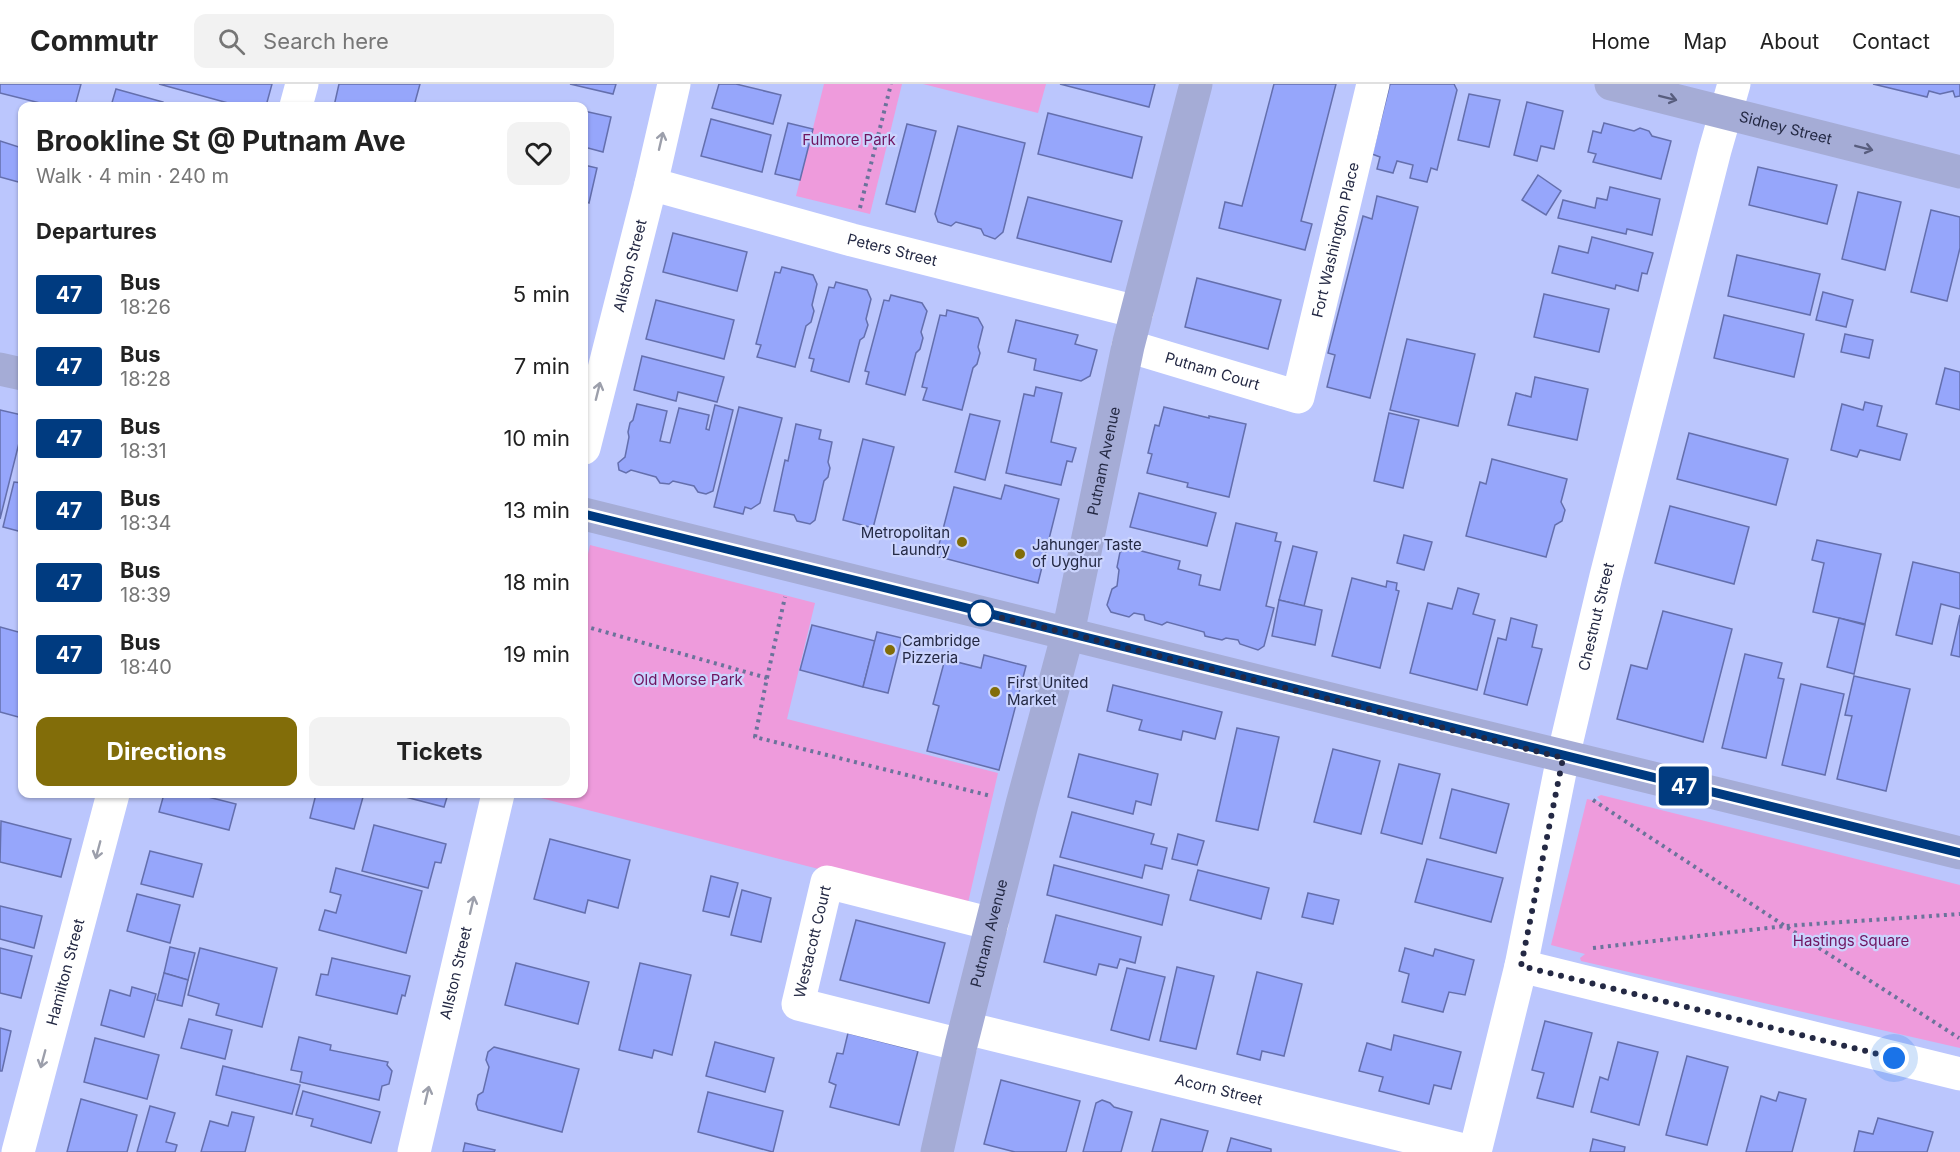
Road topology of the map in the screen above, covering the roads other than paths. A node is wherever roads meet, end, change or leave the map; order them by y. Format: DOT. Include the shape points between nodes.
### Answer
graph roads {
  1 [pos="302,84"];
  2 [pos="674,84"];
  3 [pos="1196,84"];
  4 [pos="1373,84"];
  5 [pos="1611,84"];
  6 [pos="1730,98"];
  7 [pos="297,102"];
  8 [pos="1960,172"];
  9 [pos="651,184"];
  10 [pos="1137,312"];
  11 [pos="1128,346"];
  12 [pos="0,369"];
  13 [pos="18,373"];
  14 [pos="1298,397"];
  15 [pos="588,432"];
  16 [pos="588,515"];
  17 [pos="1068,633"];
  18 [pos="1563,758"];
  19 [pos="112,798"];
  20 [pos="497,798"];
  21 [pos="1960,853"];
  22 [pos="992,924"];
  23 [pos="1521,966"];
  24 [pos="963,1036"];
  25 [pos="1960,1074"];
  26 [pos="18,1152"];
  27 [pos="414,1152"];
  28 [pos="936,1152"];
  29 [pos="1473,1152"];
  1 -- 7 [label="street"];
  9 -- 2 [label="street, Allston Street, one-way"];
  3 -- 10 [label="main road, Putnam Avenue"];
  4 -- 14 [label="street, Fort Washington Place"];
  5 -- 6 [label="main road, Sidney Street, one-way"];
  6 -- 8 [label="main road, Sidney Street, one-way"];
  6 -- 18 [label="street, Chestnut Street"];
  9 -- 10 [label="street, Peters Street"];
  15 -- 9 [label="street, Allston Street, one-way"];
  10 -- 11 [label="main road, Putnam Avenue"];
  11 -- 14 [label="street, Putnam Court"];
  11 -- 17 [label="main road, Putnam Avenue"];
  12 -- 13 [label="main road"];
  16 -- 17 [label="main road"];
  17 -- 18 [label="main road"];
  17 -- 22 [label="main road, Putnam Avenue"];
  18 -- 21 [label="main road"];
  18 -- 23 [label="street, Chestnut Street"];
  19 -- 26 [label="street, Hamilton Street, one-way"];
  27 -- 20 [label="street, Allston Street, one-way"];
  22 -- 24 [label="main road, Putnam Avenue"];
  22 -- 24 [label="street, Westacott Court" via="827,882 798,1004"];
  23 -- 25 [label="street"];
  23 -- 29 [label="street, Chestnut Street"];
  24 -- 28 [label="main road, Putnam Avenue"];
  24 -- 29 [label="street, Acorn Street"];
}
